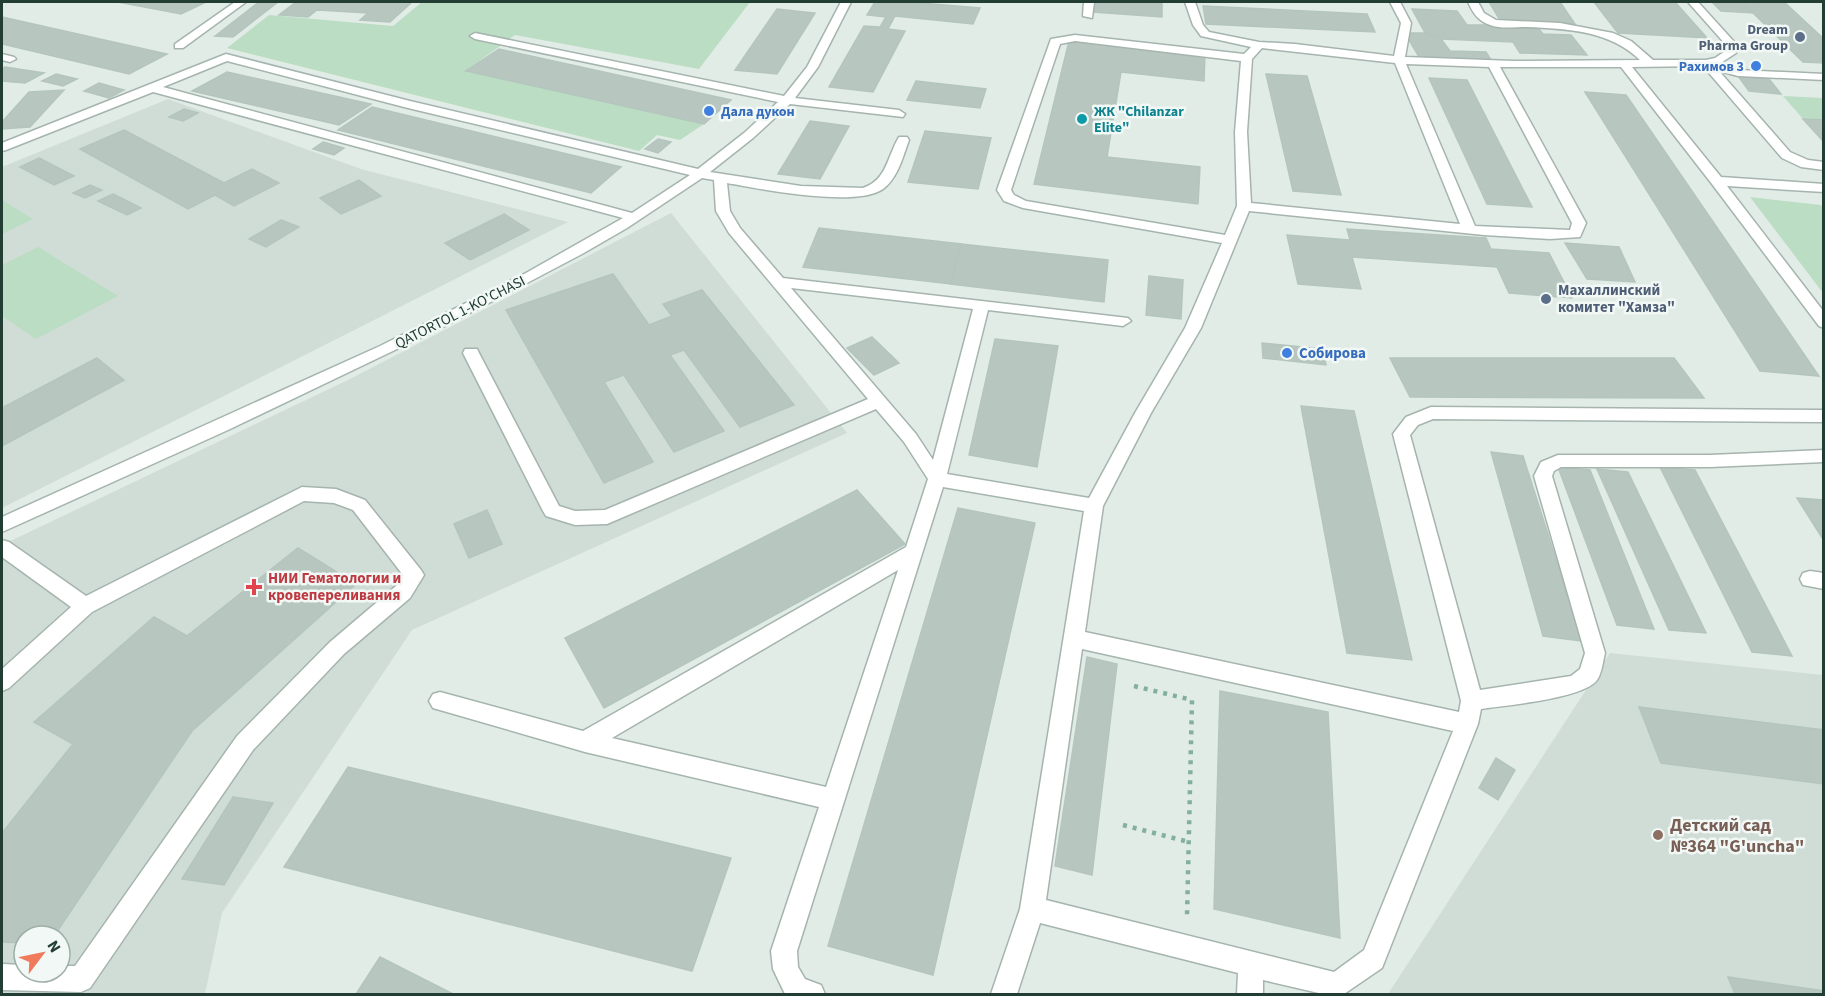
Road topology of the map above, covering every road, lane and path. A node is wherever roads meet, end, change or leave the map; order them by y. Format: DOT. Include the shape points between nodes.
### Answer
graph roads {
  1 [pos="241,2"];
  2 [pos="846,2"];
  3 [pos="1089,2"];
  4 [pos="1190,2"];
  5 [pos="1395,2"];
  6 [pos="1473,2"];
  7 [pos="1693,2"];
  8 [pos="1088,16"];
  9 [pos="475,36"];
  10 [pos="1259,45"];
  11 [pos="179,46"];
  12 [pos="1247,58"];
  13 [pos="1399,60"];
  14 [pos="1623,62"];
  15 [pos="1649,62"];
  16 [pos="1492,63"];
  17 [pos="1706,63"];
  18 [pos="1824,77"];
  19 [pos="152,88"];
  20 [pos="786,100"];
  21 [pos="899,114"];
  22 [pos="903,140"];
  23 [pos="2,147"];
  24 [pos="1824,166"];
  25 [pos="702,173"];
  26 [pos="720,178"];
  27 [pos="1717,181"];
  28 [pos="1824,188"];
  29 [pos="1244,206"];
  30 [pos="633,218"];
  31 [pos="1469,229"];
  32 [pos="1228,240"];
  33 [pos="778,282"];
  34 [pos="982,304"];
  35 [pos="1123,321"];
  36 [pos="1824,323"];
  37 [pos="471,352"];
  38 [pos="879,401"];
  39 [pos="1824,416"];
  40 [pos="1824,456"];
  41 [pos="937,479"];
  42 [pos="1094,506"];
  43 [pos="2,525"];
  44 [pos="914,551"];
  45 [pos="5,555"];
  46 [pos="85,606"];
  47 [pos="1073,638"];
  48 [pos="2,681"];
  49 [pos="1134,686"];
  50 [pos="440,701"];
  51 [pos="1472,701"];
  52 [pos="1467,724"];
  53 [pos="585,742"];
  54 [pos="832,799"];
  55 [pos="1123,825"];
  56 [pos="1189,842"];
  57 [pos="1032,909"];
  58 [pos="1187,948"];
  59 [pos="1251,964"];
  60 [pos="2,976"];
  61 [pos="812,994"];
  62 [pos="1004,994"];
  63 [pos="1250,994"];
  1 -- 11 [label="street"];
  2 -- 20 [label="street, QATORTOL 1-KO'CHASI" via="824,47"];
  3 -- 8 [label="street"];
  4 -- 10 [label="street" via="1205,34"];
  5 -- 13 [label="street" via="1406,24"];
  6 -- 15 [label="street" via="1485,20 1556,26 1615,37"];
  7 -- 17 [label="street" via="1732,45 1732,51 1725,56"];
  9 -- 20 [label="street"];
  10 -- 12 [label="street"];
  10 -- 13 [label="street" via="1294,45"];
  12 -- 29 [label="street" via="1241,132"];
  12 -- 32 [label="street" via="1075,38 1055,41 1004,190 1009,198 1023,204"];
  13 -- 16 [label="street"];
  13 -- 31 [label="street"];
  14 -- 15 [label="street"];
  14 -- 16 [label="street"];
  14 -- 27 [label="street"];
  15 -- 17 [label="street"];
  16 -- 31 [label="street" via="1579,223 1575,234"];
  17 -- 18 [label="street" via="1738,73"];
  17 -- 24 [label="street" via="1786,155 1805,164"];
  19 -- 23 [label="street"];
  19 -- 25 [label="street" via="226,57"];
  19 -- 30 [label="street"];
  20 -- 21 [label="street"];
  20 -- 25 [label="street, QATORTOL 1-KO'CHASI"];
  22 -- 26 [label="street" via="883,183 876,189 855,194"];
  25 -- 26 [label="street"];
  25 -- 30 [label="street, QATORTOL 1-KO'CHASI"];
  26 -- 33 [label="street" via="723,211 734,231"];
  27 -- 28 [label="street"];
  27 -- 36 [label="street"];
  29 -- 31 [label="street"];
  29 -- 32 [label="street"];
  30 -- 43 [label="street, QATORTOL 1-KO'CHASI" via="516,285 352,366"];
  32 -- 42 [label="street" via="1193,328"];
  33 -- 34 [label="street"];
  33 -- 38 [label="street"];
  34 -- 35 [label="street"];
  34 -- 41 [label="street"];
  37 -- 38 [label="street" via="552,511 574,518 607,517"];
  38 -- 41 [label="street"];
  39 -- 51 [label="street" via="1431,413 1412,421 1401,434"];
  40 -- 51 [label="street" via="1558,461 1547,467 1544,476 1595,653 1588,674 1576,684"];
  41 -- 42 [label="street"];
  41 -- 44 [label="street"];
  42 -- 47 [label="street"];
  44 -- 53 [label="street"];
  44 -- 54 [label="street"];
  45 -- 46 [label="street"];
  46 -- 48 [label="street"];
  46 -- 60 [label="street" via="302,494 336,496 359,505 414,575 403,592 337,648 245,743 81,979"];
  47 -- 52 [label="street"];
  47 -- 57 [label="street"];
  49 -- 56 [label="path" via="1192,700"];
  50 -- 53 [label="street"];
  51 -- 52 [label="street"];
  52 -- 59 [label="street" via="1373,959 1336,985"];
  53 -- 54 [label="street"];
  54 -- 61 [label="street" via="784,951 786,969 796,989"];
  55 -- 56 [label="path"];
  56 -- 58 [label="path"];
  57 -- 58 [label="street"];
  57 -- 62 [label="street"];
  58 -- 59 [label="street"];
  59 -- 63 [label="street"];
}
